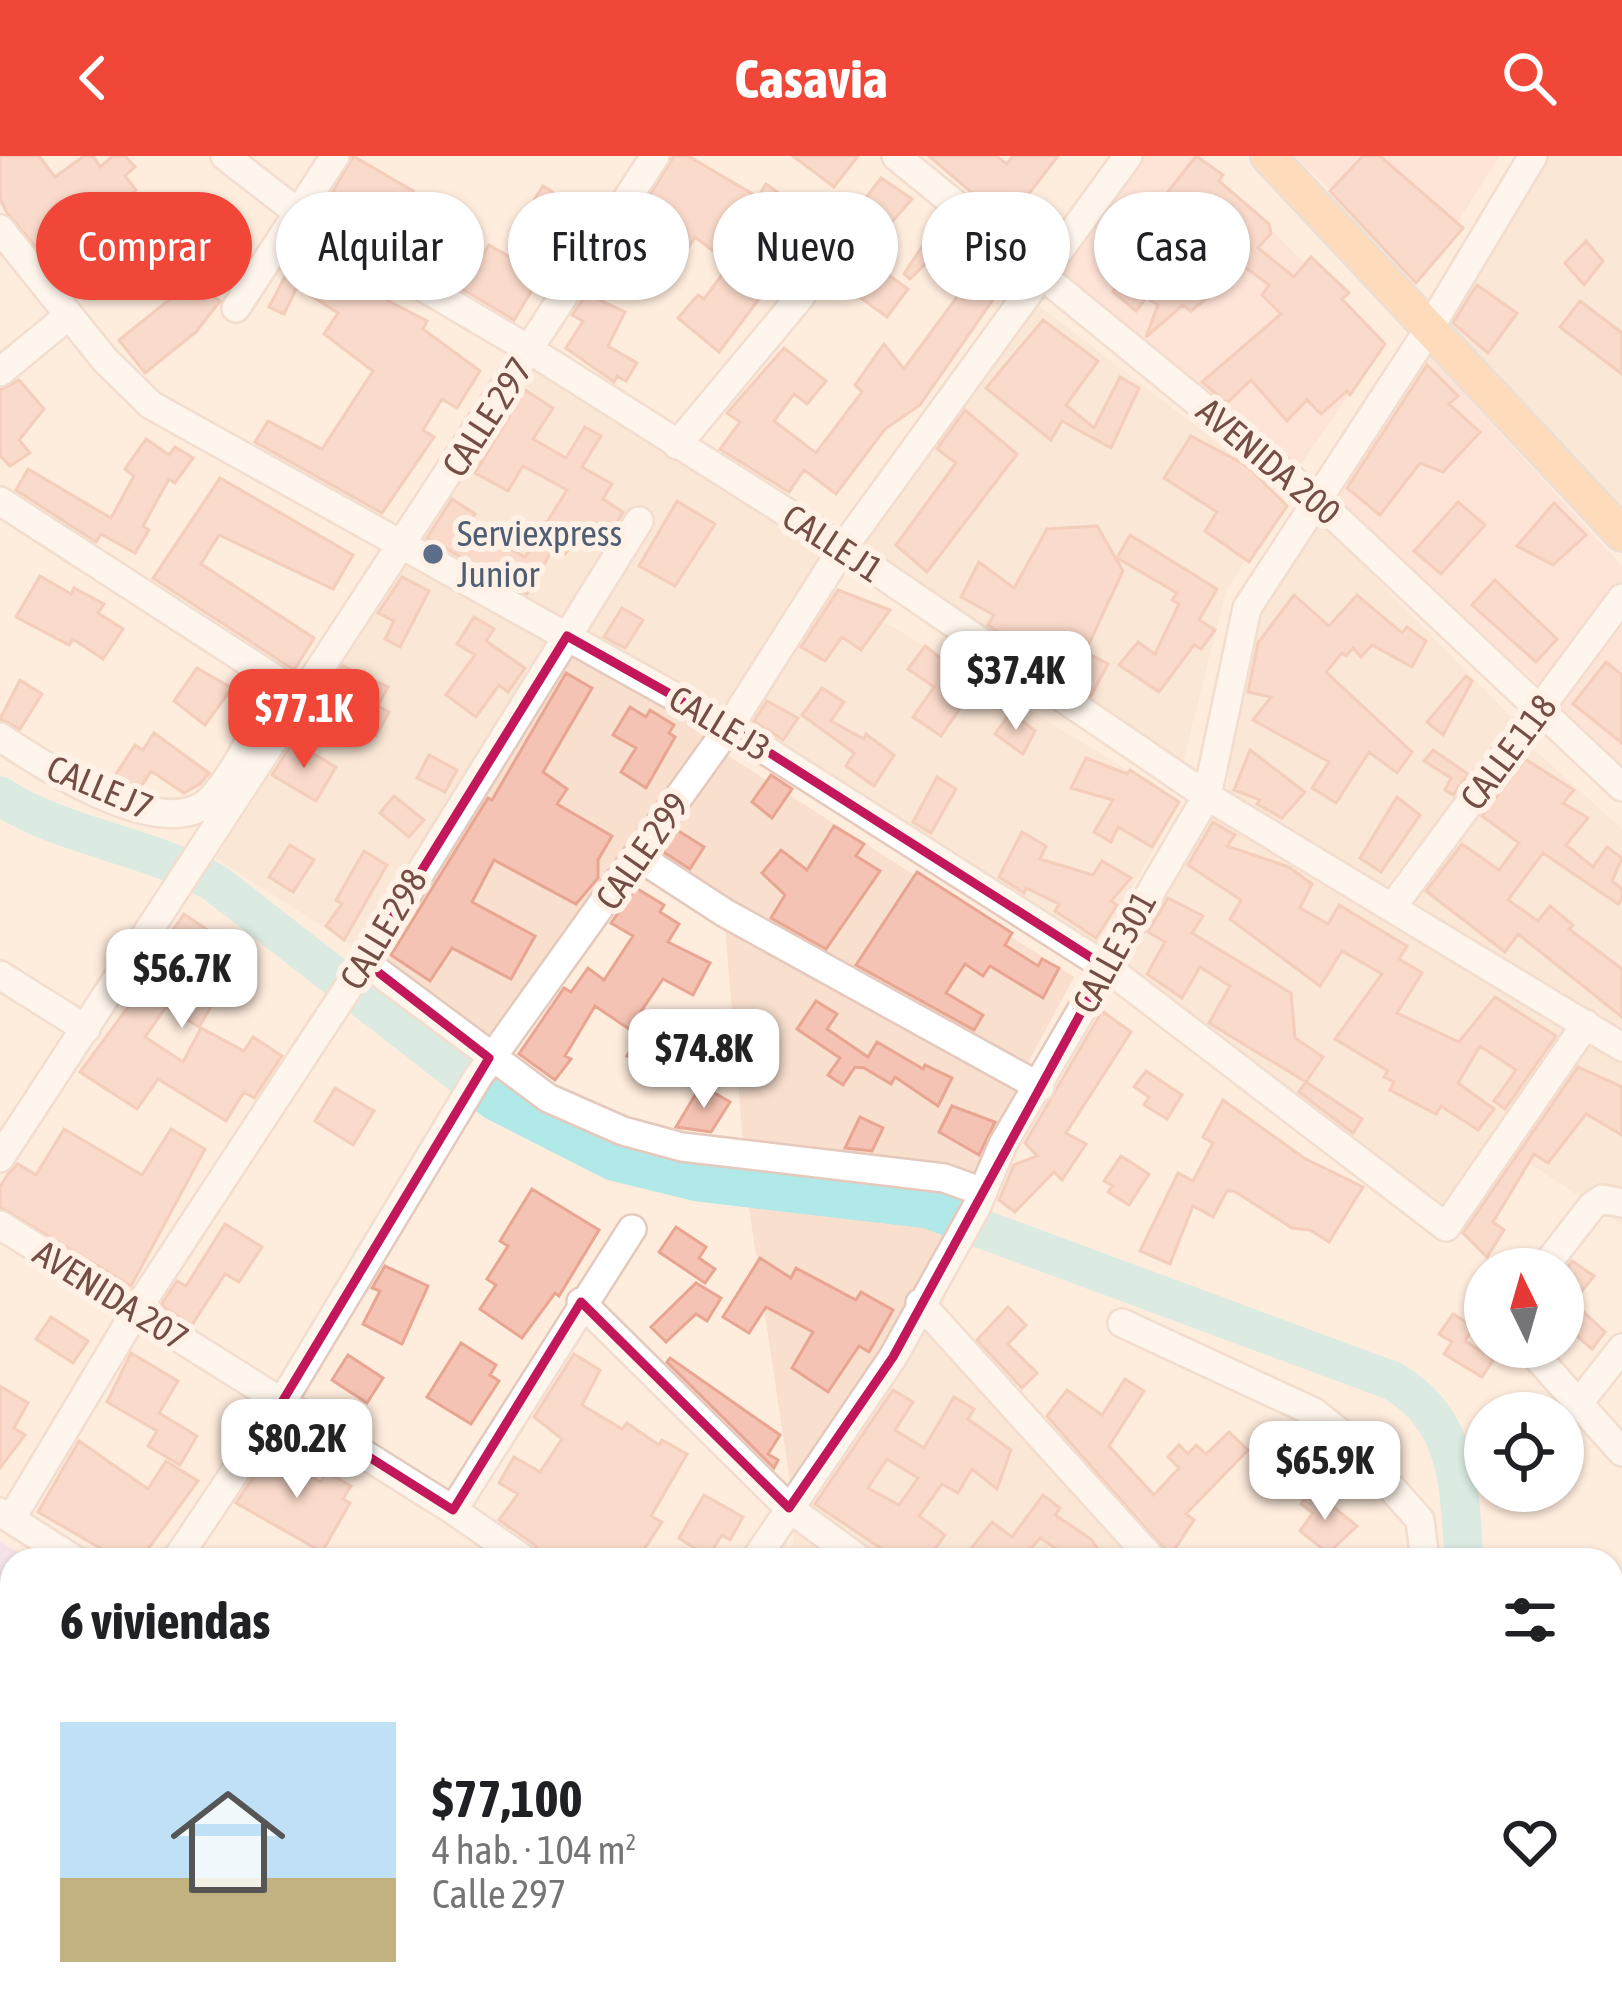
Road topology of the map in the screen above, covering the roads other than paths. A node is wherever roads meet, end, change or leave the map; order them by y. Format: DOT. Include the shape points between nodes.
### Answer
graph roads {
  1 [pos="225,156"];
  2 [pos="335,156"];
  3 [pos="656,156"];
  4 [pos="896,156"];
  5 [pos="1128,156"];
  6 [pos="1268,156"];
  7 [pos="1532,156"];
  8 [pos="314,192"];
  9 [pos="941,192"];
  10 [pos="276,196"];
  11 [pos="0,229"];
  12 [pos="1070,236"];
  13 [pos="276,251"];
  14 [pos="1070,295"];
  15 [pos="445,300"];
  16 [pos="798,300"];
  17 [pos="1023,300"];
  18 [pos="236,308"];
  19 [pos="68,316"];
  20 [pos="1430,329"];
  21 [pos="530,350"];
  22 [pos="0,372"];
  23 [pos="677,445"];
  24 [pos="1316,499"];
  25 [pos="0,501"];
  26 [pos="639,521"];
  27 [pos="1622,534"];
  28 [pos="843,548"];
  29 [pos="402,549"];
  30 [pos="1622,598"];
  31 [pos="567,636"];
  32 [pos="292,691"];
  33 [pos="1543,707"];
  34 [pos="730,727"];
  35 [pos="0,737"];
  36 [pos="1622,787"];
  37 [pos="1207,796"];
  38 [pos="639,857"];
  39 [pos="1393,906"];
  40 [pos="365,963"];
  41 [pos="1106,967"];
  42 [pos="0,975"];
  43 [pos="93,1019"];
  44 [pos="1586,1024"];
  45 [pos="1622,1046"];
  46 [pos="485,1068"];
  47 [pos="1040,1087"];
  48 [pos="0,1158"];
  49 [pos="980,1200"];
  50 [pos="1612,1201"];
  51 [pos="0,1225"];
  52 [pos="632,1229"];
  53 [pos="1564,1248"];
  54 [pos="581,1302"];
  55 [pos="920,1304"];
  56 [pos="136,1311"];
  57 [pos="1122,1323"];
  58 [pos="1622,1348"];
  59 [pos="1547,1368"];
  60 [pos="1569,1392"];
  61 [pos="1584,1397"];
  62 [pos="282,1402"];
  63 [pos="1584,1409"];
  64 [pos="1622,1452"];
  65 [pos="789,1508"];
  66 [pos="453,1510"];
  67 [pos="5,1516"];
  68 [pos="56,1548"];
  69 [pos="184,1548"];
  70 [pos="507,1548"];
  71 [pos="763,1548"];
  72 [pos="844,1548"];
  73 [pos="1142,1548"];
  74 [pos="1422,1548"];
  1 -- 10 [label="street, CALLE J1"];
  2 -- 8 [label="street"];
  3 -- 21 [label="street, CALLE 297"];
  4 -- 9 [label="street, AVENIDA 200"];
  5 -- 12 [label="street, CALLE 299"];
  6 -- 20 [label="main road"];
  7 -- 20 [label="street, CALLE 301"];
  11 -- 19 [label="street, CALLE J3"];
  13 -- 18 [label="street"];
  14 -- 24 [label="street, AVENIDA 200"];
  15 -- 21 [label="street, CALLE J1"];
  16 -- 23 [label="street"];
  17 -- 28 [label="street, CALLE 299"];
  19 -- 22 [label="street"];
  19 -- 29 [label="street, CALLE J3" via="151,405"];
  20 -- 24 [label="street, CALLE 301"];
  20 -- 27 [label="main road"];
  21 -- 23 [label="street, CALLE J1"];
  21 -- 29 [label="street, CALLE 297"];
  23 -- 28 [label="street, CALLE J1"];
  24 -- 33 [label="street, AVENIDA 200"];
  24 -- 37 [label="street, CALLE 301" via="1247,608"];
  25 -- 32 [label="street"];
  26 -- 31 [label="street, CALLE 298"];
  28 -- 34 [label="street, CALLE 299"];
  28 -- 37 [label="street, CALLE J1"];
  29 -- 31 [label="street, CALLE J3"];
  29 -- 32 [label="street, CALLE 297"];
  30 -- 33 [label="street, CALLE 118"];
  31 -- 34 [label="street, CALLE J3"];
  31 -- 40 [label="street, CALLE 298"];
  32 -- 35 [label="street, CALLE J7" via="213,797 181,816 141,811"];
  32 -- 43 [label="street, CALLE 297"];
  33 -- 36 [label="street, AVENIDA 200"];
  33 -- 39 [label="street, CALLE 118"];
  34 -- 38 [label="street, CALLE 299"];
  34 -- 41 [label="street, CALLE J3"];
  37 -- 39 [label="street, CALLE J1"];
  37 -- 41 [label="street, CALLE 301"];
  38 -- 46 [label="street, CALLE 299"];
  38 -- 47 [label="street" via="725,914"];
  39 -- 44 [label="street, CALLE J1"];
  40 -- 46 [label="street"];
  40 -- 56 [label="street, CALLE 298"];
  41 -- 44 [label="street, CALLE J3" via="1446,1227"];
  41 -- 47 [label="street, CALLE 301"];
  42 -- 43 [label="street"];
  43 -- 48 [label="street, CALLE 297"];
  44 -- 45 [label="street, CALLE J1"];
  46 -- 49 [label="street" via="623,1131 682,1147 944,1178"];
  46 -- 62 [label="street, CALLE 299"];
  47 -- 49 [label="street, CALLE 301"];
  49 -- 55 [label="street, CALLE 301"];
  50 -- 53 [label="street"];
  51 -- 56 [label="street, AVENIDA 207"];
  52 -- 54 [label="street"];
  54 -- 65 [label="street"];
  54 -- 66 [label="street"];
  55 -- 65 [label="street, CALLE 301" via="893,1358"];
  55 -- 73 [label="street"];
  56 -- 62 [label="street, AVENIDA 207"];
  56 -- 67 [label="street, CALLE 298"];
  57 -- 74 [label="street" via="1314,1412 1413,1509"];
  58 -- 61 [label="street"];
  59 -- 60 [label="street"];
  62 -- 66 [label="street, AVENIDA 207"];
  62 -- 69 [label="street, CALLE 299"];
  63 -- 64 [label="street"];
  65 -- 71 [label="street, CALLE 301"];
  65 -- 72 [label="street"];
  66 -- 70 [label="street, AVENIDA 207"];
  67 -- 68 [label="street"];
}
